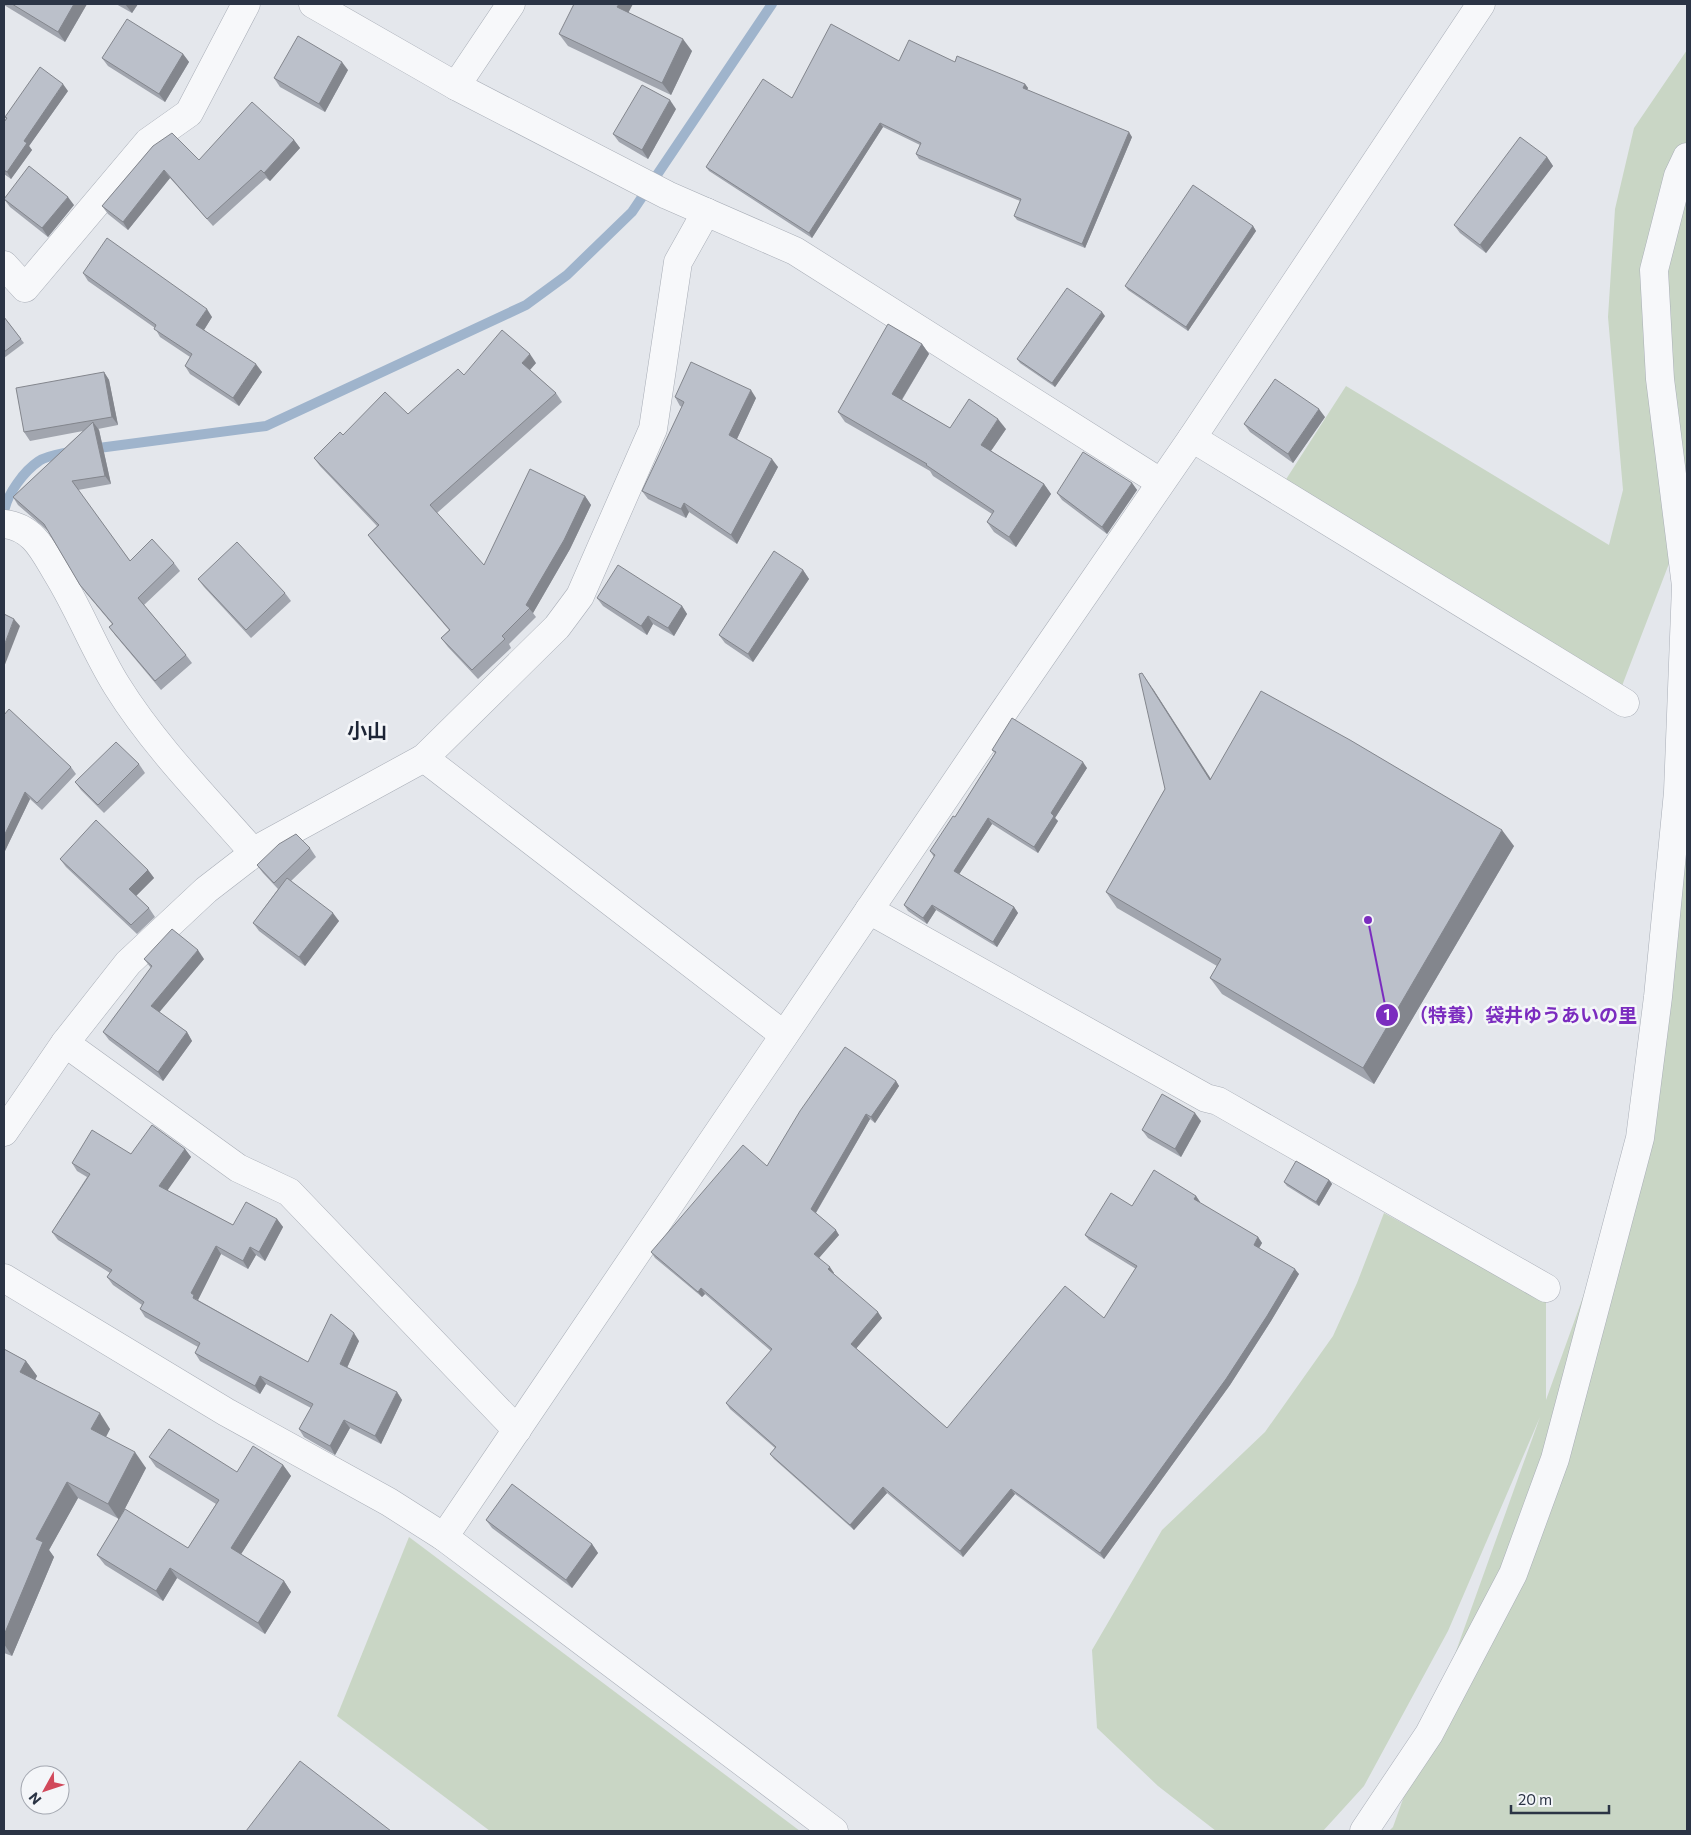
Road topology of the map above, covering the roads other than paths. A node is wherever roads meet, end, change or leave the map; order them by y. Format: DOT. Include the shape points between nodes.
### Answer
graph roads {
  1 [pos="246,4"];
  2 [pos="313,4"];
  3 [pos="511,4"];
  4 [pos="1481,4"];
  5 [pos="456,86"];
  6 [pos="1687,157"];
  7 [pos="706,212"];
  8 [pos="4,266"];
  9 [pos="1192,438"];
  10 [pos="1160,482"];
  11 [pos="4,524"];
  12 [pos="1625,703"];
  13 [pos="424,758"];
  14 [pos="254,853"];
  15 [pos="869,910"];
  16 [pos="784,1035"];
  17 [pos="65,1044"];
  18 [pos="4,1132"];
  19 [pos="4,1278"];
  20 [pos="1546,1288"];
  21 [pos="517,1430"];
  22 [pos="444,1537"];
  23 [pos="834,1831"];
  24 [pos="1364,1831"];
  1 -- 8 [label="street" via="190,113 148,142 25,288"];
  2 -- 5 [label="street"];
  3 -- 5 [label="street"];
  4 -- 9 [label="street"];
  5 -- 7 [label="street"];
  6 -- 24 [label="street" via="1678,176 1654,270 1660,379 1686,586 1678,792 1640,1138 1555,1459 1513,1574 1429,1734"];
  7 -- 10 [label="street" via="795,251"];
  7 -- 13 [label="street" via="678,262 653,430 580,596 556,627"];
  9 -- 10 [label="street"];
  9 -- 12 [label="street"];
  10 -- 15 [label="street"];
  11 -- 14 [label="street" via="17,525 36,538 117,686 158,743"];
  13 -- 14 [label="street"];
  13 -- 16 [label="street"];
  14 -- 17 [label="street" via="206,890 128,963"];
  15 -- 16 [label="street"];
  15 -- 20 [label="street" via="1206,1098 1218,1101"];
  16 -- 21 [label="street"];
  17 -- 18 [label="street"];
  17 -- 21 [label="street" via="238,1168 289,1192"];
  19 -- 22 [label="street" via="226,1412 388,1502"];
  21 -- 22 [label="street"];
  22 -- 23 [label="street"];
}
